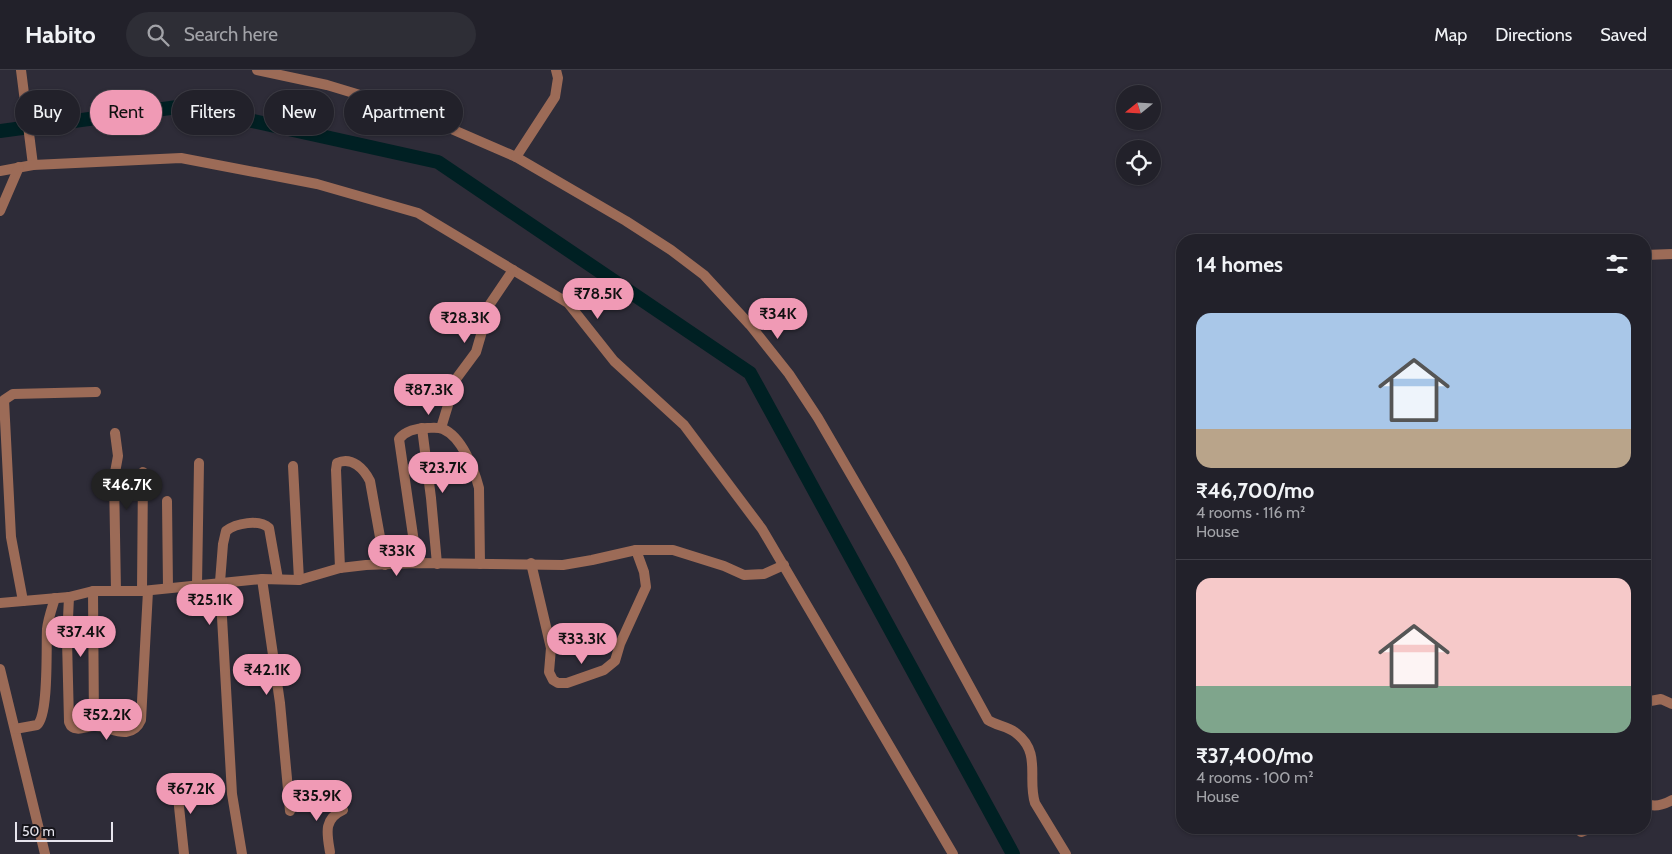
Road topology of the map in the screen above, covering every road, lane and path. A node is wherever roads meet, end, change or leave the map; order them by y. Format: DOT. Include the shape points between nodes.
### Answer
graph roads {
  1 [pos="257,70"];
  2 [pos="21,71"];
  3 [pos="558,73"];
  4 [pos="516,157"];
  5 [pos="33,164"];
  6 [pos="19,167"];
  7 [pos="0,171"];
  8 [pos="0,211"];
  9 [pos="1672,254"];
  10 [pos="1651,255"];
  11 [pos="513,270"];
  12 [pos="96,392"];
  13 [pos="422,428"];
  14 [pos="441,428"];
  15 [pos="115,433"];
  16 [pos="199,463"];
  17 [pos="293,466"];
  18 [pos="143,472"];
  19 [pos="4,497"];
  20 [pos="167,501"];
  21 [pos="636,550"];
  22 [pos="416,563"];
  23 [pos="531,563"];
  24 [pos="437,564"];
  25 [pos="480,564"];
  26 [pos="385,565"];
  27 [pos="784,565"];
  28 [pos="340,568"];
  29 [pos="262,579"];
  30 [pos="278,580"];
  31 [pos="299,580"];
  32 [pos="220,582"];
  33 [pos="197,585"];
  34 [pos="168,588"];
  35 [pos="93,591"];
  36 [pos="116,591"];
  37 [pos="145,591"];
  38 [pos="69,597"];
  39 [pos="55,598"];
  40 [pos="23,601"];
  41 [pos="0,603"];
  42 [pos="0,669"];
  43 [pos="1651,701"];
  44 [pos="1672,704"];
  45 [pos="94,726"];
  46 [pos="15,729"];
  47 [pos="176,778"];
  48 [pos="1672,800"];
  49 [pos="1651,806"];
  50 [pos="290,810"];
  51 [pos="343,810"];
  52 [pos="330,852"];
  53 [pos="45,854"];
  54 [pos="184,854"];
  55 [pos="242,854"];
  56 [pos="953,854"];
  57 [pos="1066,854"];
  1 -- 4 [label="street" via="328,85 404,108"];
  2 -- 5 [label="street"];
  3 -- 4 [label="street" via="555,97"];
  4 -- 57 [label="street" via="626,221 704,275 789,374 900,559 988,720 1011,729 1030,751 1033,762 1032,796"];
  5 -- 6 [label="street"];
  5 -- 11 [label="street" via="181,158 317,184 418,213"];
  6 -- 7 [label="street"];
  6 -- 8 [label="street"];
  9 -- 10 [label="street"];
  11 -- 14 [label="street" via="490,304 476,352 456,379"];
  11 -- 27 [label="street" via="568,303 614,361 684,426 762,529"];
  12 -- 19 [label="street" via="13,394 4,400"];
  13 -- 14 [label="street"];
  13 -- 22 [label="street" via="408,432 398,444"];
  13 -- 24 [label="street"];
  14 -- 25 [label="street" via="452,434 460,446 472,465 479,488"];
  15 -- 36 [label="street" via="118,456 114,478"];
  16 -- 33 [label="street"];
  17 -- 31 [label="street"];
  18 -- 37 [label="street"];
  19 -- 40 [label="street"];
  20 -- 34 [label="street"];
  21 -- 23 [label="street" via="580,563"];
  21 -- 23 [label="street" via="646,587 615,661 604,670 566,683 553,680 549,672 551,648"];
  21 -- 27 [label="street" via="673,550 744,575 764,574"];
  22 -- 24 [label="street"];
  22 -- 26 [label="street"];
  23 -- 25 [label="street"];
  24 -- 25 [label="street"];
  26 -- 28 [label="street"];
  26 -- 28 [label="street" via="370,481 357,464 341,461 336,470"];
  27 -- 56 [label="street"];
  28 -- 31 [label="street"];
  29 -- 30 [label="street"];
  29 -- 32 [label="street"];
  29 -- 50 [label="street" via="280,703"];
  30 -- 31 [label="street"];
  30 -- 32 [label="street" via="269,528 253,523 226,530"];
  32 -- 33 [label="street"];
  32 -- 55 [label="street" via="232,794"];
  33 -- 34 [label="street"];
  34 -- 37 [label="street"];
  35 -- 36 [label="street"];
  35 -- 38 [label="street"];
  35 -- 45 [label="street"];
  36 -- 37 [label="street"];
  37 -- 45 [label="street" via="141,720 127,732"];
  38 -- 39 [label="street"];
  38 -- 45 [label="street" via="69,722 74,729"];
  39 -- 40 [label="street"];
  39 -- 46 [label="street" via="47,627 42,718 37,725"];
  40 -- 41 [label="street"];
  42 -- 46 [label="street"];
  43 -- 44 [label="street" via="1661,700"];
  46 -- 53 [label="street"];
  47 -- 54 [label="street"];
  48 -- 49 [label="street"];
  51 -- 52 [label="street" via="336,814 327,830"];
}
